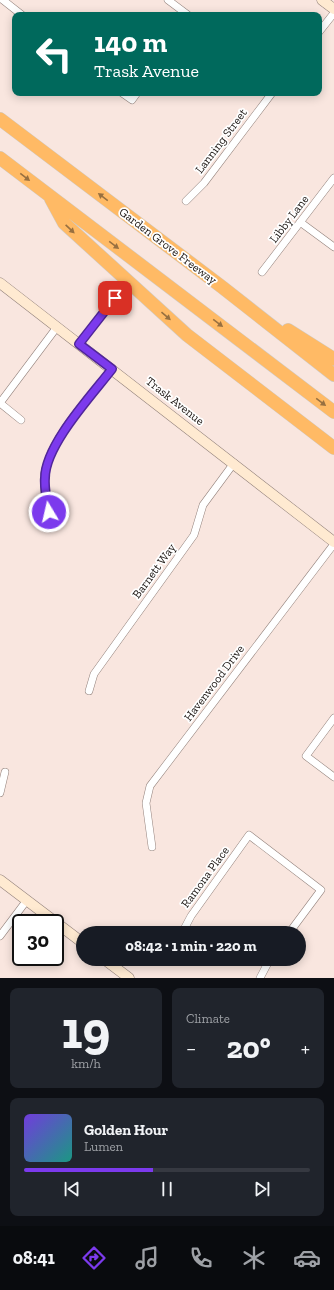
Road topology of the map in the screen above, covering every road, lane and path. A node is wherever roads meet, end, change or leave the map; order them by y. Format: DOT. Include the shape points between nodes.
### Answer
graph roads {
  1 [pos="3,0"];
  2 [pos="168,0"];
  3 [pos="322,0"];
  4 [pos="334,9"];
  5 [pos="18,12"];
  6 [pos="184,12"];
  7 [pos="334,13"];
  8 [pos="322,28"];
  9 [pos="126,96"];
  10 [pos="135,96"];
  11 [pos="270,96"];
  12 [pos="0,119"];
  13 [pos="0,158"];
  14 [pos="334,178"];
  15 [pos="50,196"];
  16 [pos="186,201"];
  17 [pos="300,222"];
  18 [pos="334,247"];
  19 [pos="262,272"];
  20 [pos="0,283"];
  21 [pos="222,287"];
  22 [pos="115,298"];
  23 [pos="57,327"];
  24 [pos="79,344"];
  25 [pos="334,359"];
  26 [pos="112,369"];
  27 [pos="334,375"];
  28 [pos="0,403"];
  29 [pos="334,412"];
  30 [pos="21,420"];
  31 [pos="334,448"];
  32 [pos="234,463"];
  33 [pos="51,523"];
  34 [pos="334,543"];
  35 [pos="89,691"];
  36 [pos="334,718"];
  37 [pos="5,772"];
  38 [pos="334,777"];
  39 [pos="0,793"];
  40 [pos="152,848"];
  41 [pos="0,880"];
  42 [pos="27,900"];
  43 [pos="186,926"];
  44 [pos="294,926"];
  45 [pos="0,936"];
  46 [pos="76,938"];
  47 [pos="113,966"];
  48 [pos="266,966"];
  49 [pos="129,978"];
  50 [pos="260,978"];
  1 -- 5 [label="street"];
  2 -- 6 [label="street"];
  3 -- 4 [label="main road"];
  7 -- 8 [label="street"];
  9 -- 10 [label="street" via="132,100"];
  11 -- 16 [label="street, Lanning Street" via="204,183"];
  21 -- 12 [label="highway, Garden Grove Freeway, one-way"];
  13 -- 15 [label="highway, one-way"];
  14 -- 17 [label="street, Libby Lane"];
  15 -- 29 [label="highway, one-way"];
  15 -- 31 [label="highway, one-way" via="64,223 138,292 187,335"];
  17 -- 18 [label="street"];
  17 -- 19 [label="street, Libby Lane"];
  20 -- 23 [label="main road, Trask Avenue"];
  21 -- 25 [label="highway"];
  21 -- 27 [label="highway, Garden Grove Freeway"];
  22 -- 24 [label="street"];
  23 -- 24 [label="main road, Trask Avenue"];
  23 -- 28 [label="street"];
  24 -- 26 [label="main road, Trask Avenue"];
  26 -- 32 [label="main road, Trask Avenue"];
  26 -- 33 [label="street" via="65,430 51,453 44,477"];
  28 -- 30 [label="street"];
  32 -- 34 [label="main road, Trask Avenue"];
  32 -- 35 [label="street, Barnett Way" via="203,506 194,535 94,674"];
  34 -- 40 [label="street, Havenwood Drive" via="150,786 146,803"];
  36 -- 38 [label="street" via="306,756"];
  37 -- 39 [label="street"];
  41 -- 42 [label="main road"];
  42 -- 45 [label="street"];
  42 -- 46 [label="main road"];
  43 -- 44 [label="street, Ramona Place" via="249,835 321,890"];
  47 -- 49 [label="main road"];
  48 -- 50 [label="street"];
}
